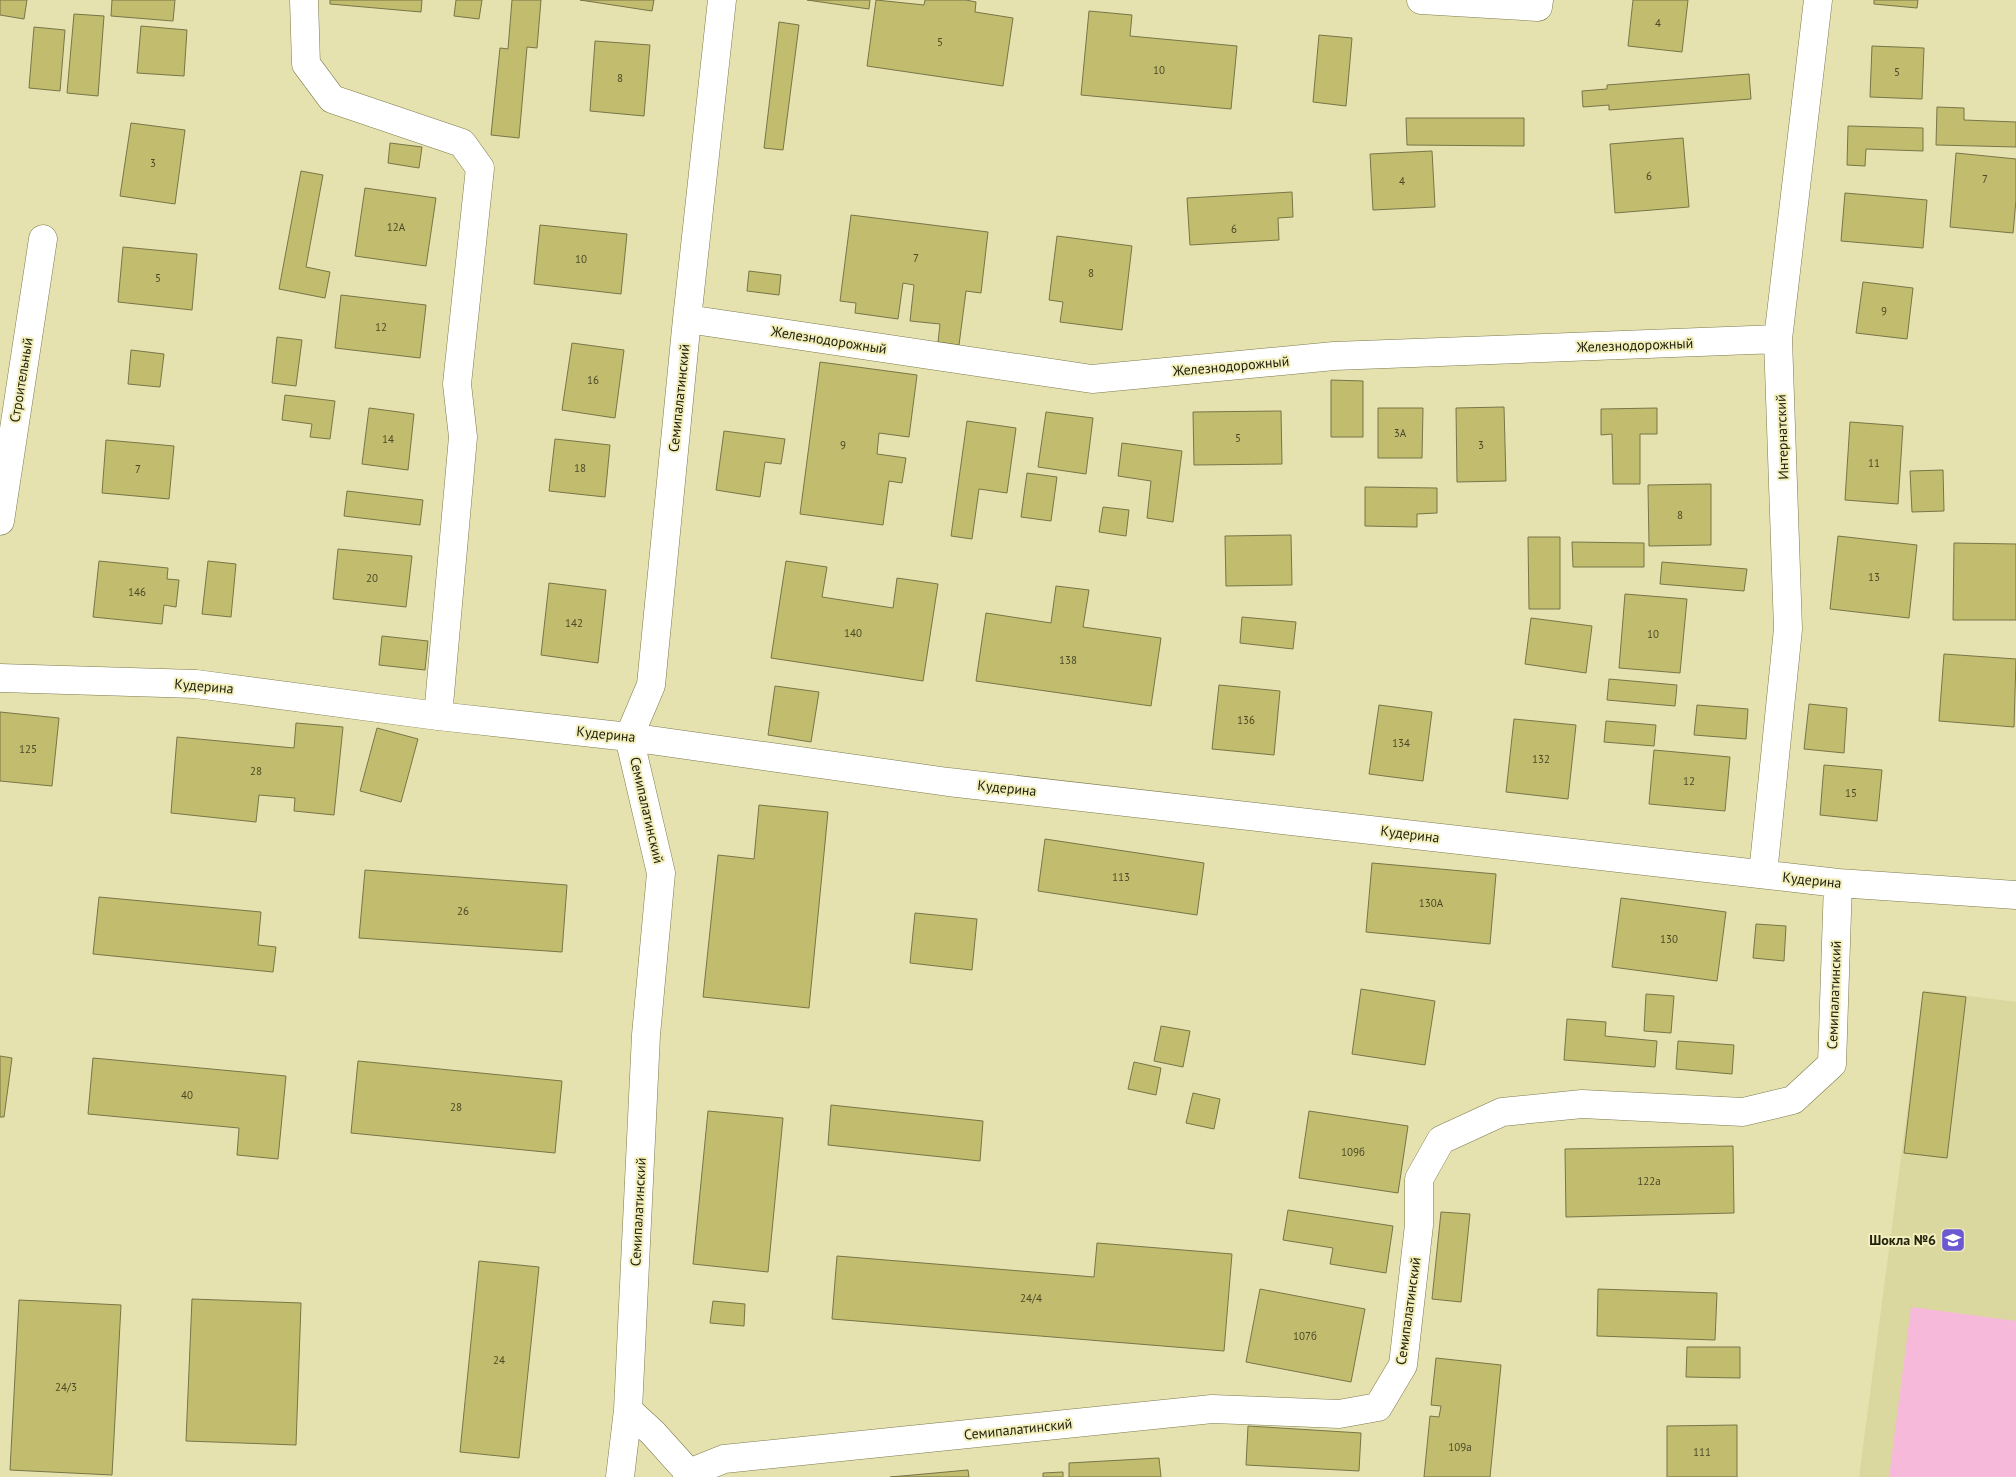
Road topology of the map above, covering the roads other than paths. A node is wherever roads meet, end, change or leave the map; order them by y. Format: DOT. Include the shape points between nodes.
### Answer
graph roads {
  1 [pos="304,0"];
  2 [pos="722,0"];
  3 [pos="1421,0"];
  4 [pos="1539,0"];
  5 [pos="1818,0"];
  6 [pos="43,239"];
  7 [pos="687,319"];
  8 [pos="1778,340"];
  9 [pos="0,521"];
  10 [pos="0,678"];
  11 [pos="438,716"];
  12 [pos="629,737"];
  13 [pos="1763,874"];
  14 [pos="1838,883"];
  15 [pos="2016,895"];
  16 [pos="628,1410"];
  17 [pos="688,1475"];
  18 [pos="620,1477"];
  1 -- 11 [label="street" via="306,64 332,100 462,143 480,168 457,384 463,437"];
  2 -- 7 [label="street, Семипалатинский"];
  3 -- 4 [label="street" via="1538,7"];
  5 -- 8 [label="street, Интернатский"];
  6 -- 9 [label="street, Строительный"];
  7 -- 8 [label="street, Железнодорожный" via="1092,379 1334,356"];
  7 -- 12 [label="street, Семипалатинский" via="651,685"];
  8 -- 13 [label="street, Интернатский" via="1788,629"];
  10 -- 11 [label="street, Кудерина" via="196,684"];
  11 -- 12 [label="street, Кудерина"];
  12 -- 13 [label="street, Кудерина" via="948,782"];
  12 -- 16 [label="street, Семипалатинский" via="661,873 646,1035"];
  13 -- 14 [label="street, Кудерина"];
  14 -- 15 [label="street, Кудерина"];
  14 -- 17 [label="street, Семипалатинский" via="1832,1064 1793,1100 1743,1112 1582,1104 1502,1112 1441,1140 1419,1179 1420,1225 1403,1365 1378,1407 1339,1414 1212,1409 724,1459"];
  16 -- 17 [label="street" via="653,1433"];
  16 -- 18 [label="street, Семипалатинский"];
}
